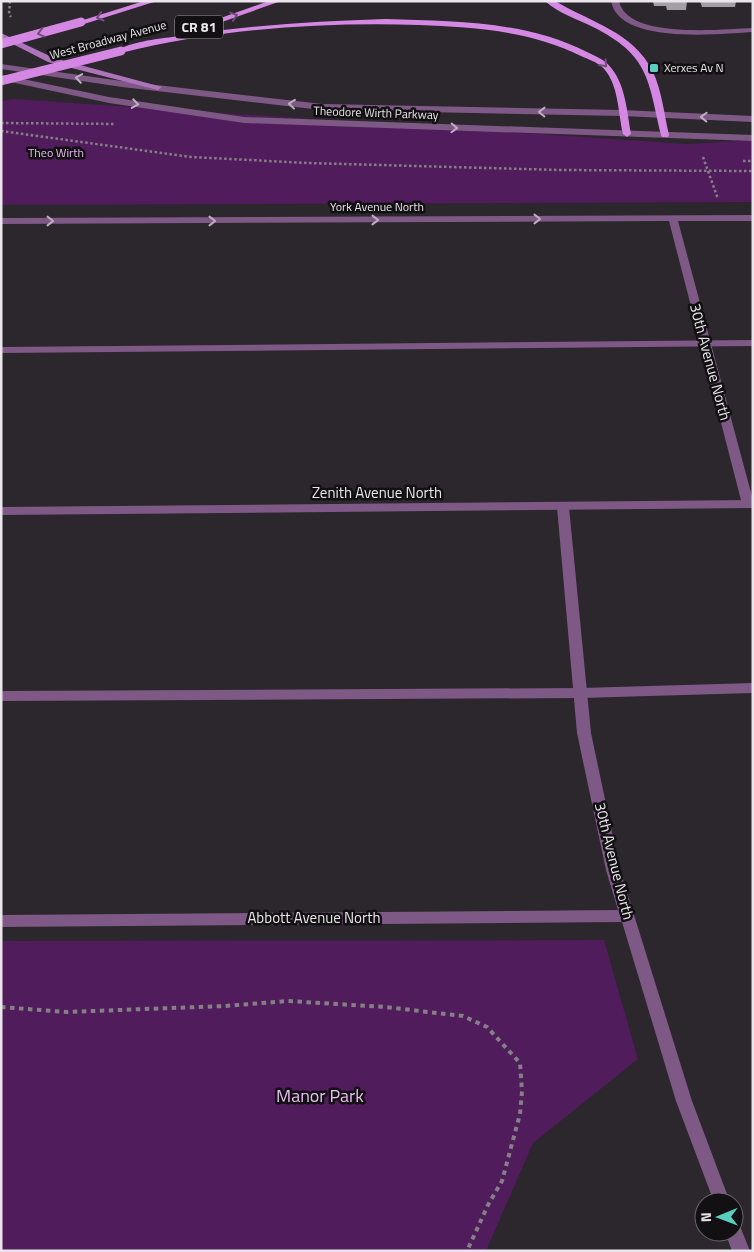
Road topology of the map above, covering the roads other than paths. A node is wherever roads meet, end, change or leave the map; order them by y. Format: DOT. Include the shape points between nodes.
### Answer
graph roads {
  1 [pos="153,1"];
  2 [pos="277,1"];
  3 [pos="549,1"];
  4 [pos="615,1"];
  5 [pos="392,12"];
  6 [pos="753,30"];
  7 [pos="556,33"];
  8 [pos="1,35"];
  9 [pos="150,43"];
  10 [pos="1,44"];
  11 [pos="1,66"];
  12 [pos="1,80"];
  13 [pos="158,87"];
  14 [pos="622,113"];
  15 [pos="660,116"];
  16 [pos="753,119"];
  17 [pos="627,134"];
  18 [pos="665,136"];
  19 [pos="753,138"];
  20 [pos="753,218"];
  21 [pos="672,219"];
  22 [pos="1,221"];
  23 [pos="706,343"];
  24 [pos="753,343"];
  25 [pos="1,350"];
  26 [pos="750,504"];
  27 [pos="563,507"];
  28 [pos="1,511"];
  29 [pos="753,688"];
  30 [pos="580,693"];
  31 [pos="1,696"];
  32 [pos="626,916"];
  33 [pos="1,921"];
  34 [pos="718,1192"];
  1 -- 10 [label="main road, West Broadway Avenue, one-way, bridge"];
  9 -- 2 [label="main road, West Broadway Avenue / CR 81, one-way"];
  3 -- 15 [label="main road" via="604,29 636,53 649,72"];
  4 -- 6 [label="street" via="625,19 645,28 666,31"];
  5 -- 9 [label="main road" via="253,24"];
  7 -- 14 [label="main road, one-way" via="574,40 606,65 617,82"];
  8 -- 13 [label="main road" via="51,60"];
  9 -- 12 [label="main road, West Broadway Avenue / CR 81, bridge"];
  13 -- 11 [label="street, Theodore Wirth Parkway, one-way"];
  12 -- 17 [label="street, Theodore Wirth Parkway, one-way" via="244,120"];
  14 -- 13 [label="street, Theodore Wirth Parkway, one-way" via="322,106"];
  14 -- 15 [label="street, Theodore Wirth Parkway"];
  14 -- 17 [label="main road"];
  16 -- 15 [label="street, Theodore Wirth Parkway, one-way"];
  15 -- 18 [label="main road"];
  17 -- 18 [label="street, Theodore Wirth Parkway"];
  18 -- 19 [label="street, Theodore Wirth Parkway"];
  20 -- 21 [label="street, York Avenue North"];
  22 -- 21 [label="street, York Avenue North, one-way"];
  21 -- 23 [label="street, 30th Avenue North"];
  23 -- 24 [label="street"];
  23 -- 25 [label="street"];
  23 -- 26 [label="street, 30th Avenue North"];
  26 -- 27 [label="street, Zenith Avenue North"];
  27 -- 28 [label="street, Zenith Avenue North"];
  27 -- 30 [label="street, 30th Avenue North"];
  29 -- 30 [label="street"];
  30 -- 31 [label="street"];
  30 -- 32 [label="street, 30th Avenue North" via="586,742"];
  32 -- 33 [label="street, Abbott Avenue North"];
  32 -- 34 [label="street, 30th Avenue North" via="684,1101"];
}
